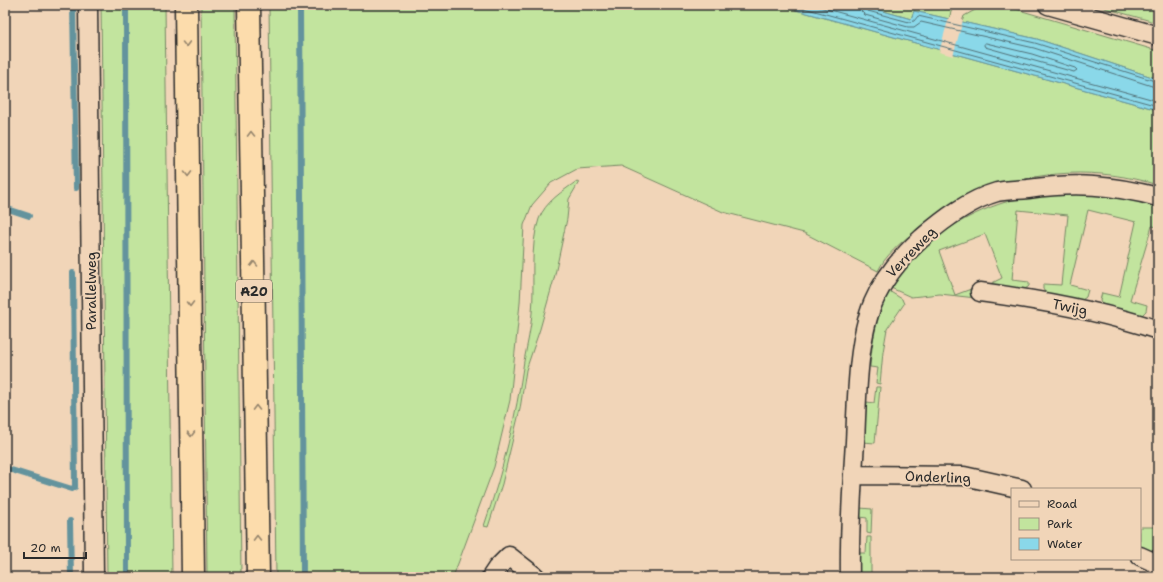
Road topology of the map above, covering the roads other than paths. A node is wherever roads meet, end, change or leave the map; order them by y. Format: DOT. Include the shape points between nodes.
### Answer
graph roads {
  1 [pos="88,5"];
  2 [pos="186,5"];
  3 [pos="249,5"];
  4 [pos="1048,5"];
  5 [pos="1158,36"];
  6 [pos="1158,197"];
  7 [pos="980,292"];
  8 [pos="1158,330"];
  9 [pos="853,475"];
  10 [pos="1018,488"];
  11 [pos="1141,556"];
  12 [pos="1158,564"];
  13 [pos="94,577"];
  14 [pos="193,577"];
  15 [pos="258,577"];
  16 [pos="491,577"];
  17 [pos="536,577"];
  18 [pos="850,577"];
  1 -- 13 [label="street, Parallelweg"];
  2 -- 14 [label="highway, one-way"];
  15 -- 3 [label="highway, A20, one-way"];
  4 -- 5 [label="street"];
  6 -- 9 [label="street, Verreweg" via="1088,184 997,192 969,204 941,221 911,248 883,281 864,330 857,395"];
  7 -- 8 [label="street, Twijg" via="1076,308"];
  9 -- 10 [label="street, Onderling" via="964,476"];
  9 -- 18 [label="street, Verreweg"];
  11 -- 12 [label="street"];
  16 -- 17 [label="street" via="496,568 509,556"];
}
